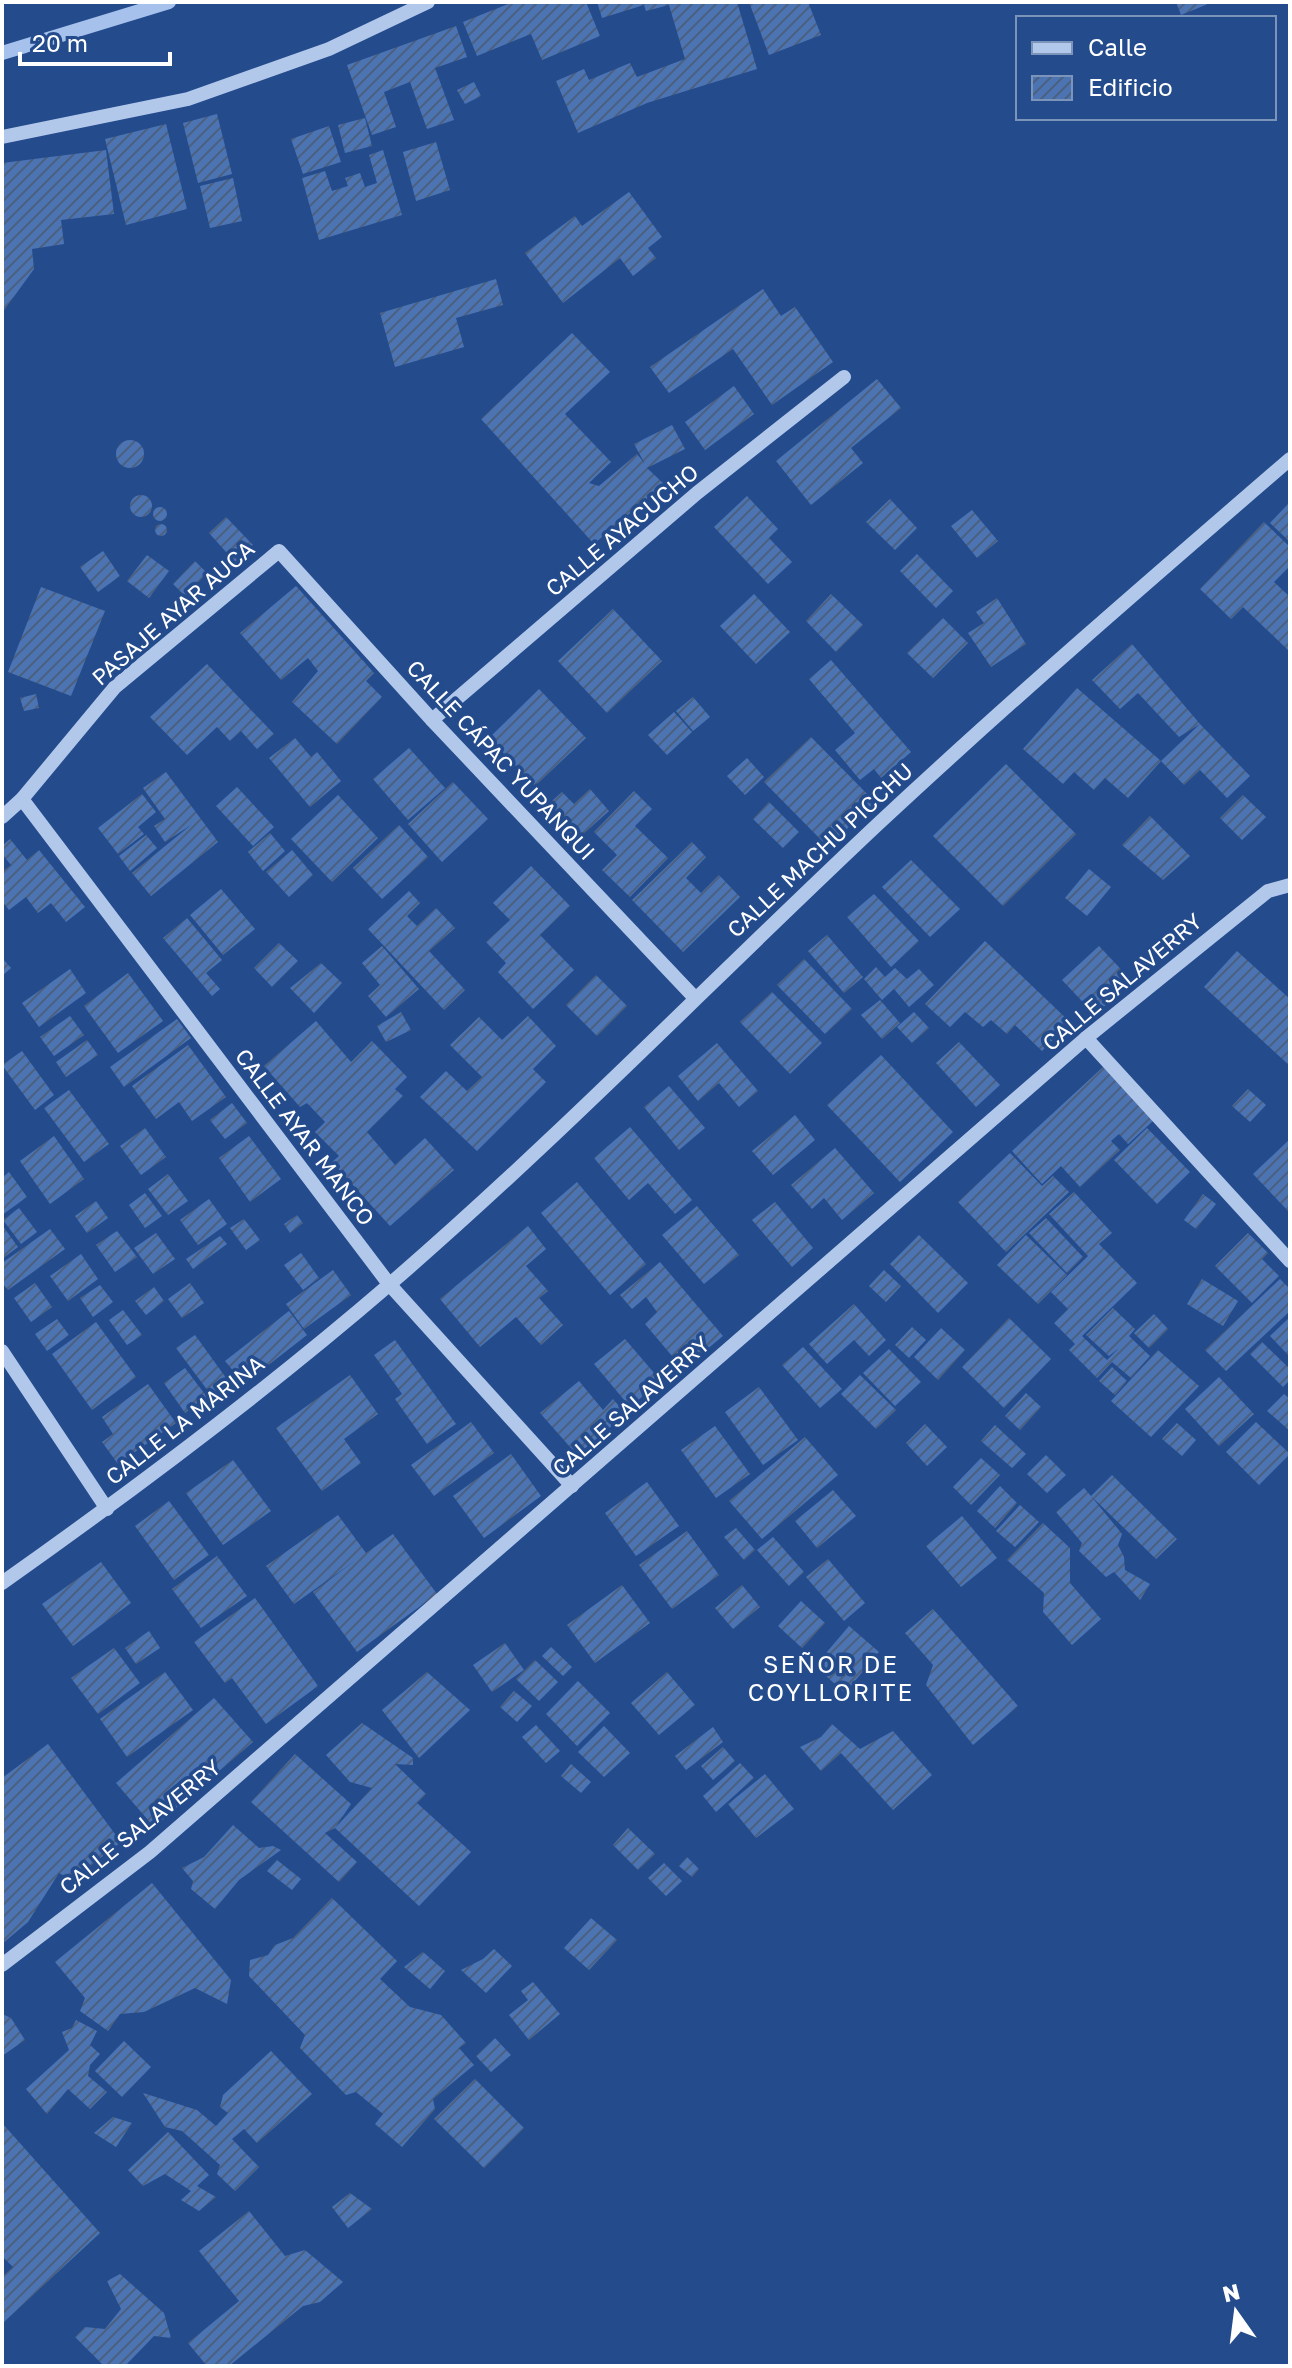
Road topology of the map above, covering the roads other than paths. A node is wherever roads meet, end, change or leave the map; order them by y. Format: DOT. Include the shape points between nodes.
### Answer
graph roads {
  1 [pos="428,2"];
  2 [pos="2,137"];
  3 [pos="844,377"];
  4 [pos="1290,459"];
  5 [pos="279,551"];
  6 [pos="432,720"];
  7 [pos="22,799"];
  8 [pos="2,817"];
  9 [pos="1290,885"];
  10 [pos="694,997"];
  11 [pos="1086,1038"];
  12 [pos="1290,1261"];
  13 [pos="389,1284"];
  14 [pos="2,1351"];
  15 [pos="572,1486"];
  16 [pos="107,1509"];
  17 [pos="2,1583"];
  18 [pos="2,1965"];
  1 -- 2 [label="street" via="329,49 188,99"];
  3 -- 6 [label="street, CALLE AYACUCHO" via="697,493"];
  4 -- 10 [label="street, CALLE MACHU PICCHU" via="1024,693"];
  5 -- 6 [label="street, CALLE CÁPAC YUPANQUI"];
  5 -- 7 [label="street, PASAJE AYAR AUCA" via="115,687"];
  6 -- 10 [label="street, CALLE CÁPAC YUPANQUI"];
  7 -- 8 [label="street, PASAJE AYAR AUCA"];
  7 -- 13 [label="street, CALLE AYAR MANCO"];
  9 -- 11 [label="street, CALLE SALAVERRY" via="1268,891"];
  10 -- 13 [label="street, CALLE MACHU PICCHU"];
  11 -- 12 [label="street"];
  11 -- 15 [label="street, CALLE SALAVERRY"];
  13 -- 15 [label="street, CALLE AYAR MANCO"];
  13 -- 16 [label="street, CALLE LA MARINA"];
  14 -- 16 [label="street"];
  15 -- 18 [label="street, CALLE SALAVERRY" via="150,1852"];
  16 -- 17 [label="street, CALLE LA MARINA"];
}
